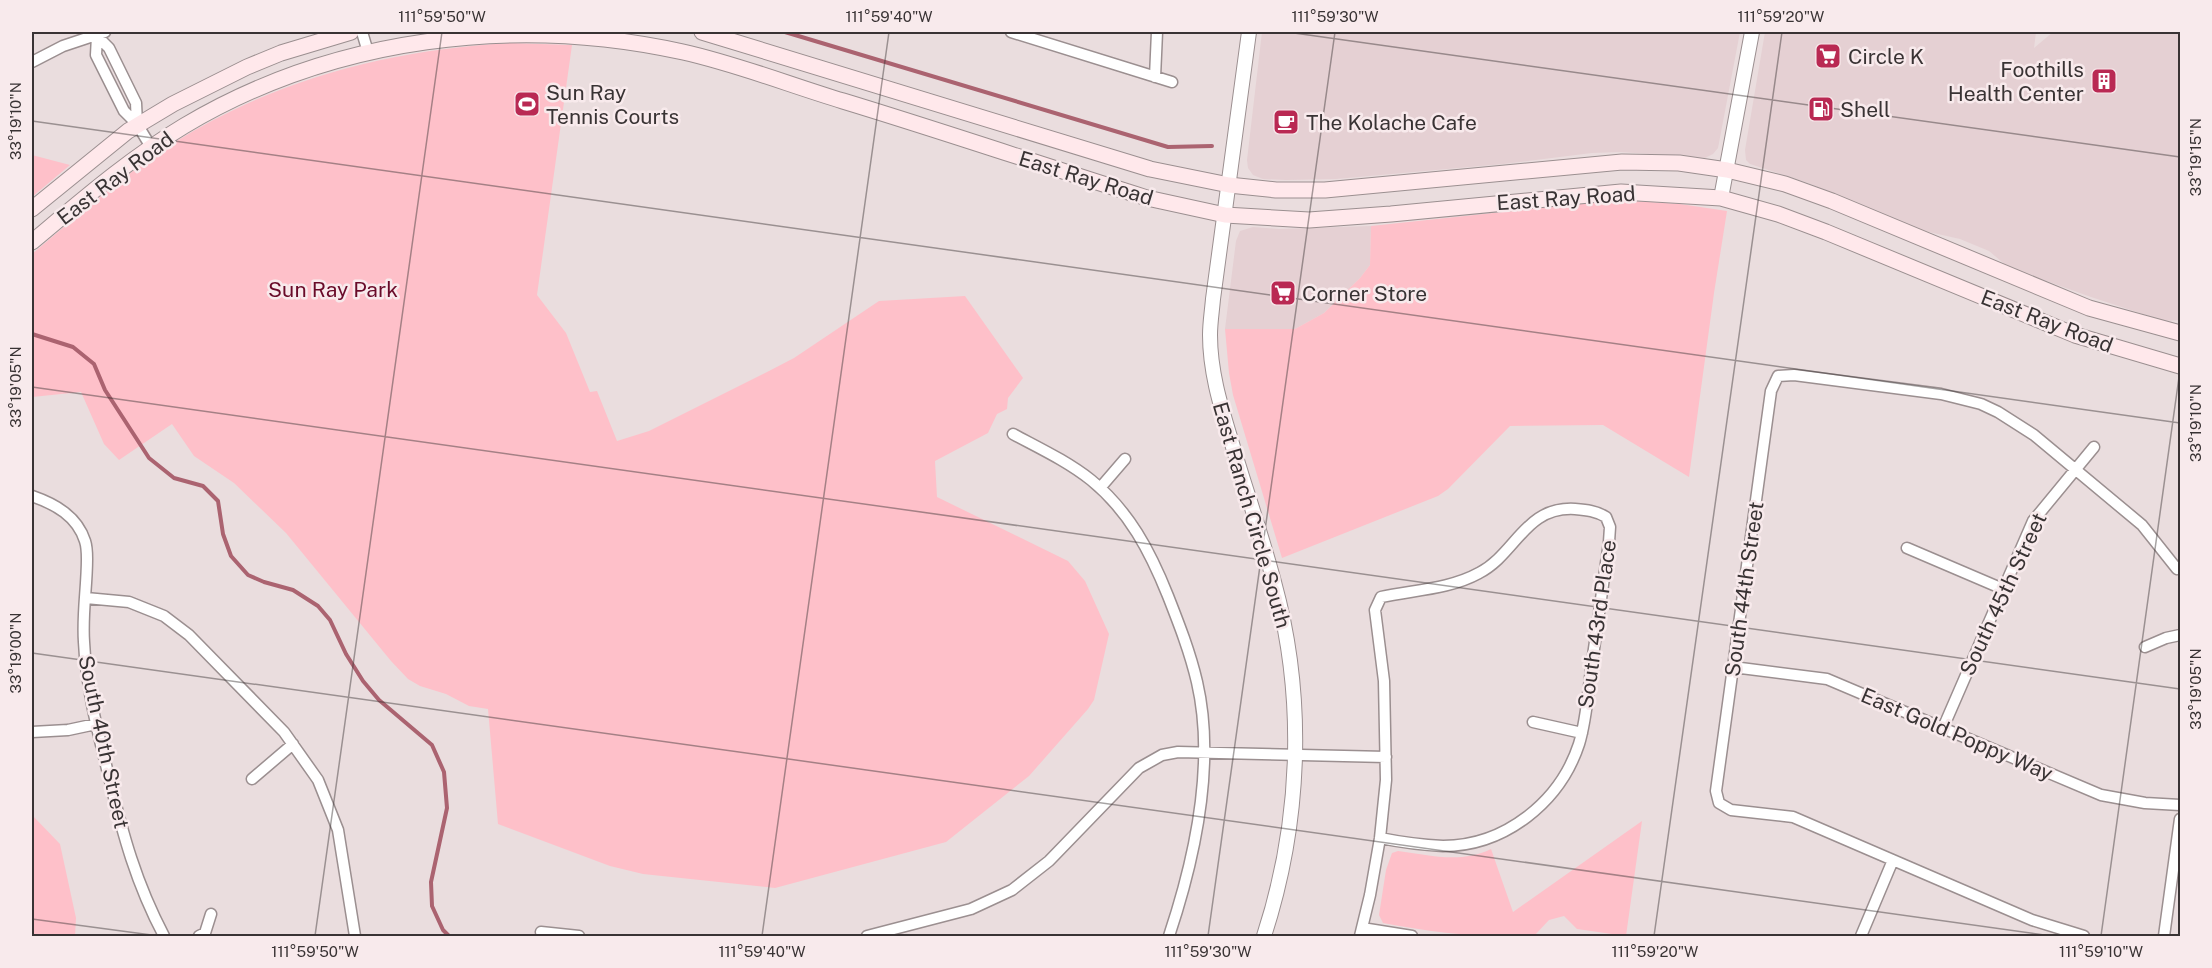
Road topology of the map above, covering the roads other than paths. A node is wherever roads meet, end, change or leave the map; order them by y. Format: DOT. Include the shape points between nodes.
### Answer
graph roads {
  1 [pos="351,32"];
  2 [pos="362,32"];
  3 [pos="702,32"];
  4 [pos="1011,32"];
  5 [pos="1157,32"];
  6 [pos="1249,32"];
  7 [pos="1752,32"];
  8 [pos="101,34"];
  9 [pos="368,52"];
  10 [pos="32,62"];
  11 [pos="1155,77"];
  12 [pos="1172,82"];
  13 [pos="949,108"];
  14 [pos="137,124"];
  15 [pos="943,132"];
  16 [pos="151,147"];
  17 [pos="1727,170"];
  18 [pos="1721,198"];
  19 [pos="1227,200"];
  20 [pos="32,209"];
  21 [pos="32,242"];
  22 [pos="2181,333"];
  23 [pos="2181,366"];
  24 [pos="1013,434"];
  25 [pos="2094,447"];
  26 [pos="1125,459"];
  27 [pos="2076,469"];
  28 [pos="1100,488"];
  29 [pos="32,496"];
  30 [pos="1907,548"];
  31 [pos="2179,571"];
  32 [pos="2003,589"];
  33 [pos="86,598"];
  34 [pos="2181,635"];
  35 [pos="2145,647"];
  36 [pos="1733,667"];
  37 [pos="1533,722"];
  38 [pos="96,724"];
  39 [pos="1942,728"];
  40 [pos="32,732"];
  41 [pos="1582,733"];
  42 [pos="293,744"];
  43 [pos="1204,753"];
  44 [pos="1296,754"];
  45 [pos="1386,756"];
  46 [pos="252,779"];
  47 [pos="2181,805"];
  48 [pos="2181,819"];
  49 [pos="1380,838"];
  50 [pos="1893,860"];
  51 [pos="211,914"];
  52 [pos="541,932"];
  53 [pos="1361,932"];
  54 [pos="886,934"];
  55 [pos="164,936"];
  56 [pos="199,936"];
  57 [pos="355,936"];
  58 [pos="579,936"];
  59 [pos="867,936"];
  60 [pos="1168,936"];
  61 [pos="1264,936"];
  62 [pos="1412,936"];
  63 [pos="1861,936"];
  64 [pos="2084,936"];
  65 [pos="2164,936"];
  1 -- 14 [label="main road, East Ray Road" via="247,67"];
  2 -- 9 [label="street"];
  3 -- 13 [label="main road, East Ray Road"];
  4 -- 11 [label="street"];
  5 -- 11 [label="street"];
  6 -- 19 [label="street, East Ranch Circle South"];
  7 -- 17 [label="street"];
  8 -- 10 [label="street" via="63,46"];
  8 -- 14 [label="street" via="96,56 124,111"];
  9 -- 15 [label="main road, East Ray Road" via="484,35 612,39 694,55"];
  9 -- 16 [label="main road, East Ray Road" via="258,89"];
  11 -- 12 [label="street"];
  13 -- 15 [label="main road"];
  13 -- 19 [label="main road, East Ray Road" via="1150,169"];
  14 -- 16 [label="street"];
  14 -- 20 [label="main road, East Ray Road"];
  15 -- 19 [label="main road, East Ray Road" via="1147,198"];
  16 -- 21 [label="main road, East Ray Road"];
  17 -- 18 [label="street"];
  17 -- 19 [label="main road, East Ray Road" via="1679,163 1622,162 1325,190 1276,190"];
  17 -- 22 [label="main road, East Ray Road" via="1832,201 2089,308"];
  18 -- 19 [label="main road, East Ray Road" via="1621,192 1328,219 1275,219"];
  18 -- 23 [label="main road, East Ray Road" via="1826,232 2076,335"];
  19 -- 44 [label="street, East Ranch Circle South" via="1212,304 1212,364 1219,400 1275,582 1287,640"];
  24 -- 28 [label="street" via="1059,458"];
  25 -- 27 [label="street, South 45th Street"];
  26 -- 28 [label="street"];
  27 -- 31 [label="street" via="2142,525"];
  27 -- 32 [label="street, South 45th Street" via="2033,521"];
  27 -- 36 [label="street, South 44th Street" via="2015,422 1981,404 1941,394 1778,376 1771,391"];
  28 -- 43 [label="street" via="1140,535 1183,634 1197,683"];
  29 -- 33 [label="street, South 40th Street" via="62,510 79,528 86,543"];
  30 -- 32 [label="street"];
  32 -- 39 [label="street, South 45th Street"];
  33 -- 38 [label="street, South 40th Street" via="84,641"];
  33 -- 42 [label="street" via="129,602 164,615 189,635"];
  34 -- 35 [label="street"];
  36 -- 39 [label="street, East Gold Poppy Way" via="1827,680"];
  36 -- 50 [label="street, South 44th Street" via="1716,791 1719,803 1731,810 1793,817"];
  37 -- 41 [label="street, South 43rd Place"];
  38 -- 40 [label="street"];
  38 -- 55 [label="street, South 40th Street" via="131,863"];
  39 -- 47 [label="street, East Gold Poppy Way" via="2101,795"];
  41 -- 45 [label="street, South 43rd Place" via="1610,527 1606,517 1588,510 1554,510 1533,522 1481,572 1452,584 1381,597 1375,610 1384,681"];
  41 -- 49 [label="street, South 43rd Place" via="1562,780 1543,804 1521,822 1492,837 1465,844 1444,846"];
  42 -- 46 [label="street"];
  42 -- 57 [label="street" via="318,780 338,830"];
  43 -- 44 [label="street"];
  43 -- 54 [label="street" via="1178,752 1145,764 1049,861 1012,890 971,909"];
  43 -- 60 [label="street" via="1192,854"];
  44 -- 45 [label="street"];
  44 -- 61 [label="street, East Ranch Circle South" via="1288,839"];
  45 -- 49 [label="street"];
  48 -- 65 [label="street"];
  49 -- 53 [label="street"];
  50 -- 63 [label="street"];
  50 -- 64 [label="street" via="2032,920"];
  51 -- 56 [label="street"];
  52 -- 58 [label="street"];
  53 -- 62 [label="street"];
  54 -- 59 [label="street"];
}
